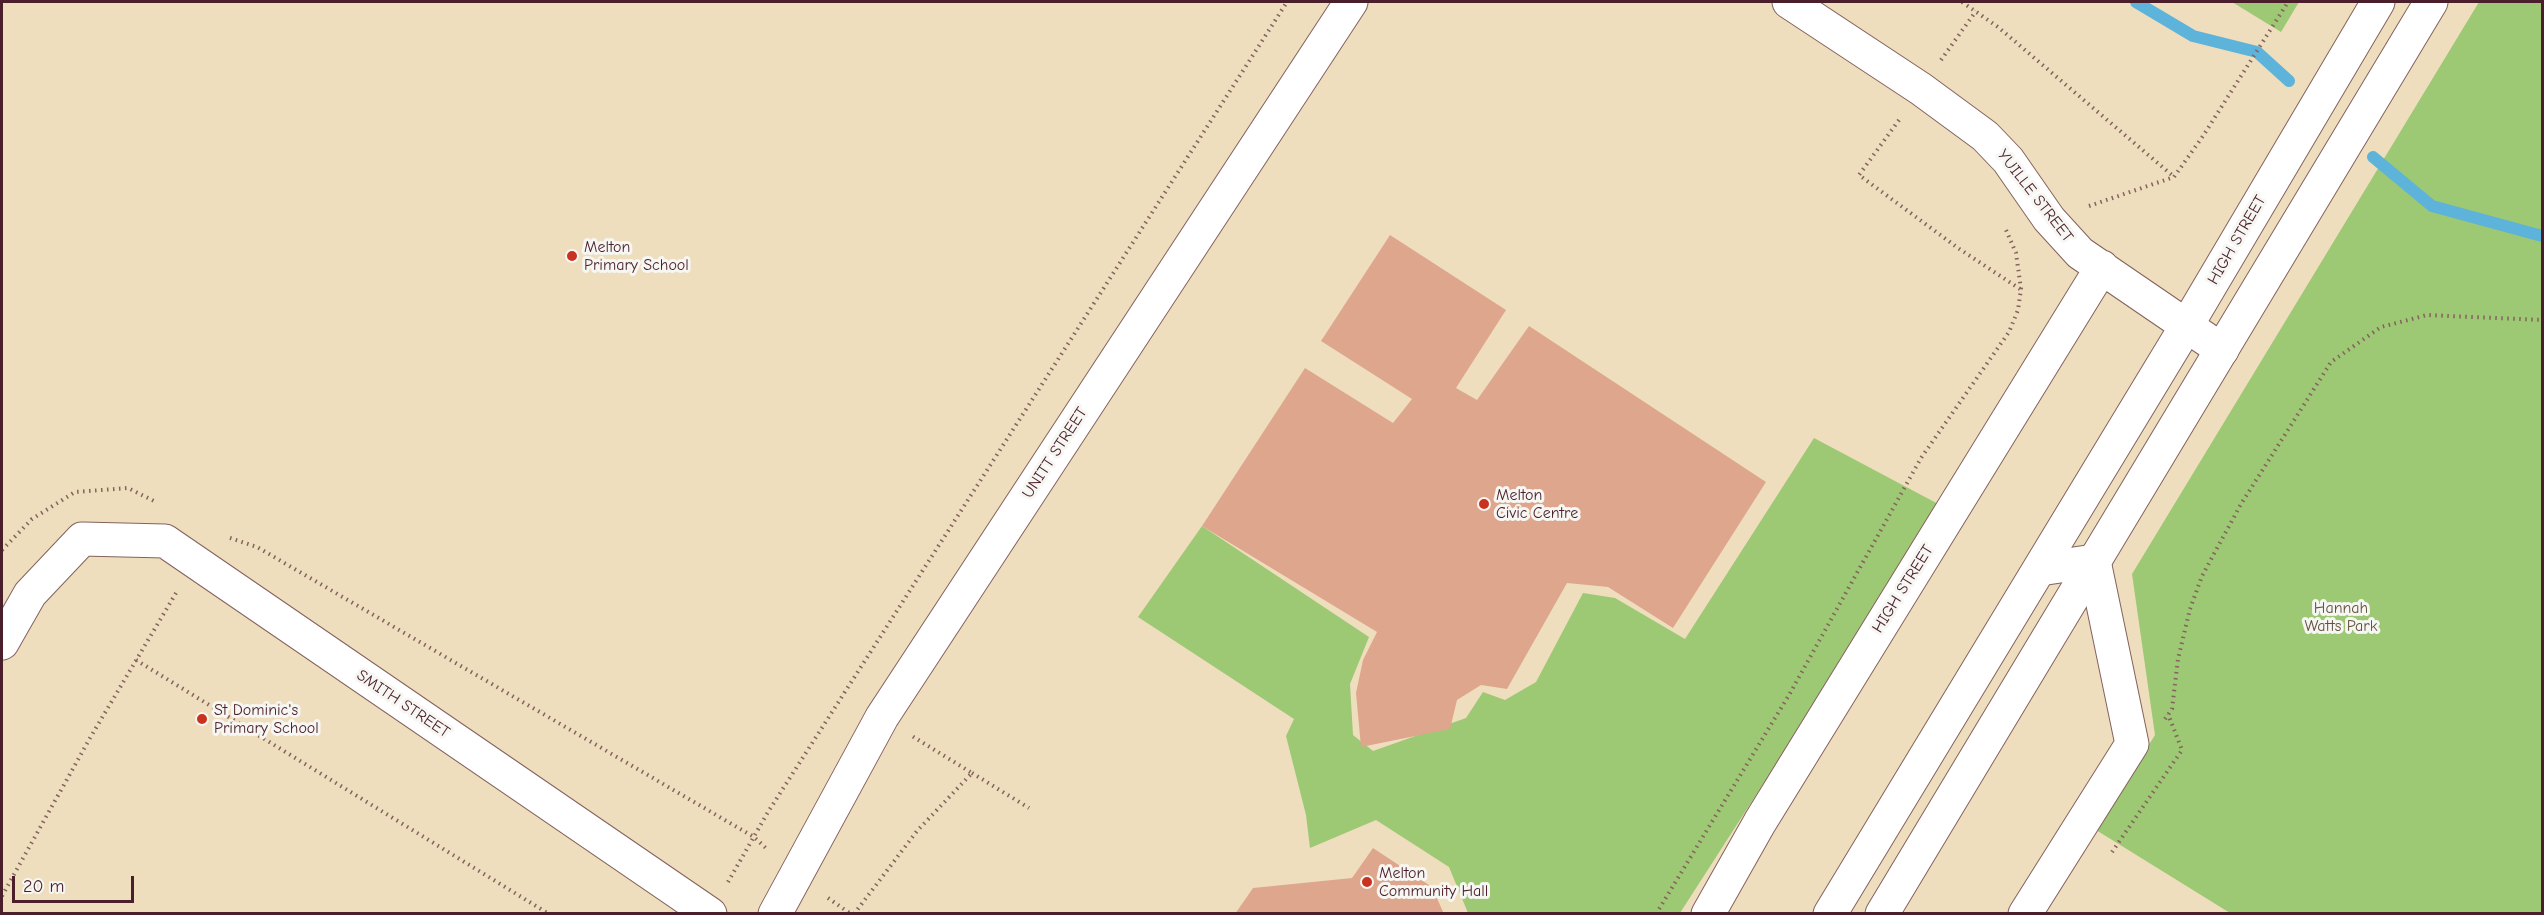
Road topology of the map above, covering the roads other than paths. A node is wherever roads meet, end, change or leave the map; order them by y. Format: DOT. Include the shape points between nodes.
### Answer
graph roads {
  1 [pos="1351,2"];
  2 [pos="1789,2"];
  3 [pos="2378,2"];
  4 [pos="2431,2"];
  5 [pos="2102,267"];
  6 [pos="2187,325"];
  7 [pos="2222,350"];
  8 [pos="2094,561"];
  9 [pos="2040,569"];
  10 [pos="2,643"];
  11 [pos="710,914"];
  12 [pos="775,914"];
  13 [pos="1708,914"];
  14 [pos="1830,914"];
  15 [pos="1882,914"];
  16 [pos="2025,914"];
  1 -- 12 [label="street, UNITT STREET" via="882,717"];
  2 -- 5 [label="street, YUILLE STREET" via="1985,136 2008,160 2049,219 2080,253"];
  3 -- 6 [label="street, HIGH STREET"];
  4 -- 7 [label="street"];
  5 -- 6 [label="street, YUILLE STREET"];
  5 -- 13 [label="street, HIGH STREET" via="1760,822"];
  6 -- 7 [label="street, YUILLE STREET"];
  6 -- 9 [label="street, HIGH STREET"];
  7 -- 8 [label="street"];
  8 -- 9 [label="street"];
  8 -- 15 [label="street"];
  8 -- 16 [label="street" via="2132,744"];
  9 -- 14 [label="street, HIGH STREET"];
  10 -- 11 [label="street, SMITH STREET" via="30,594 82,539 165,541"];
}
